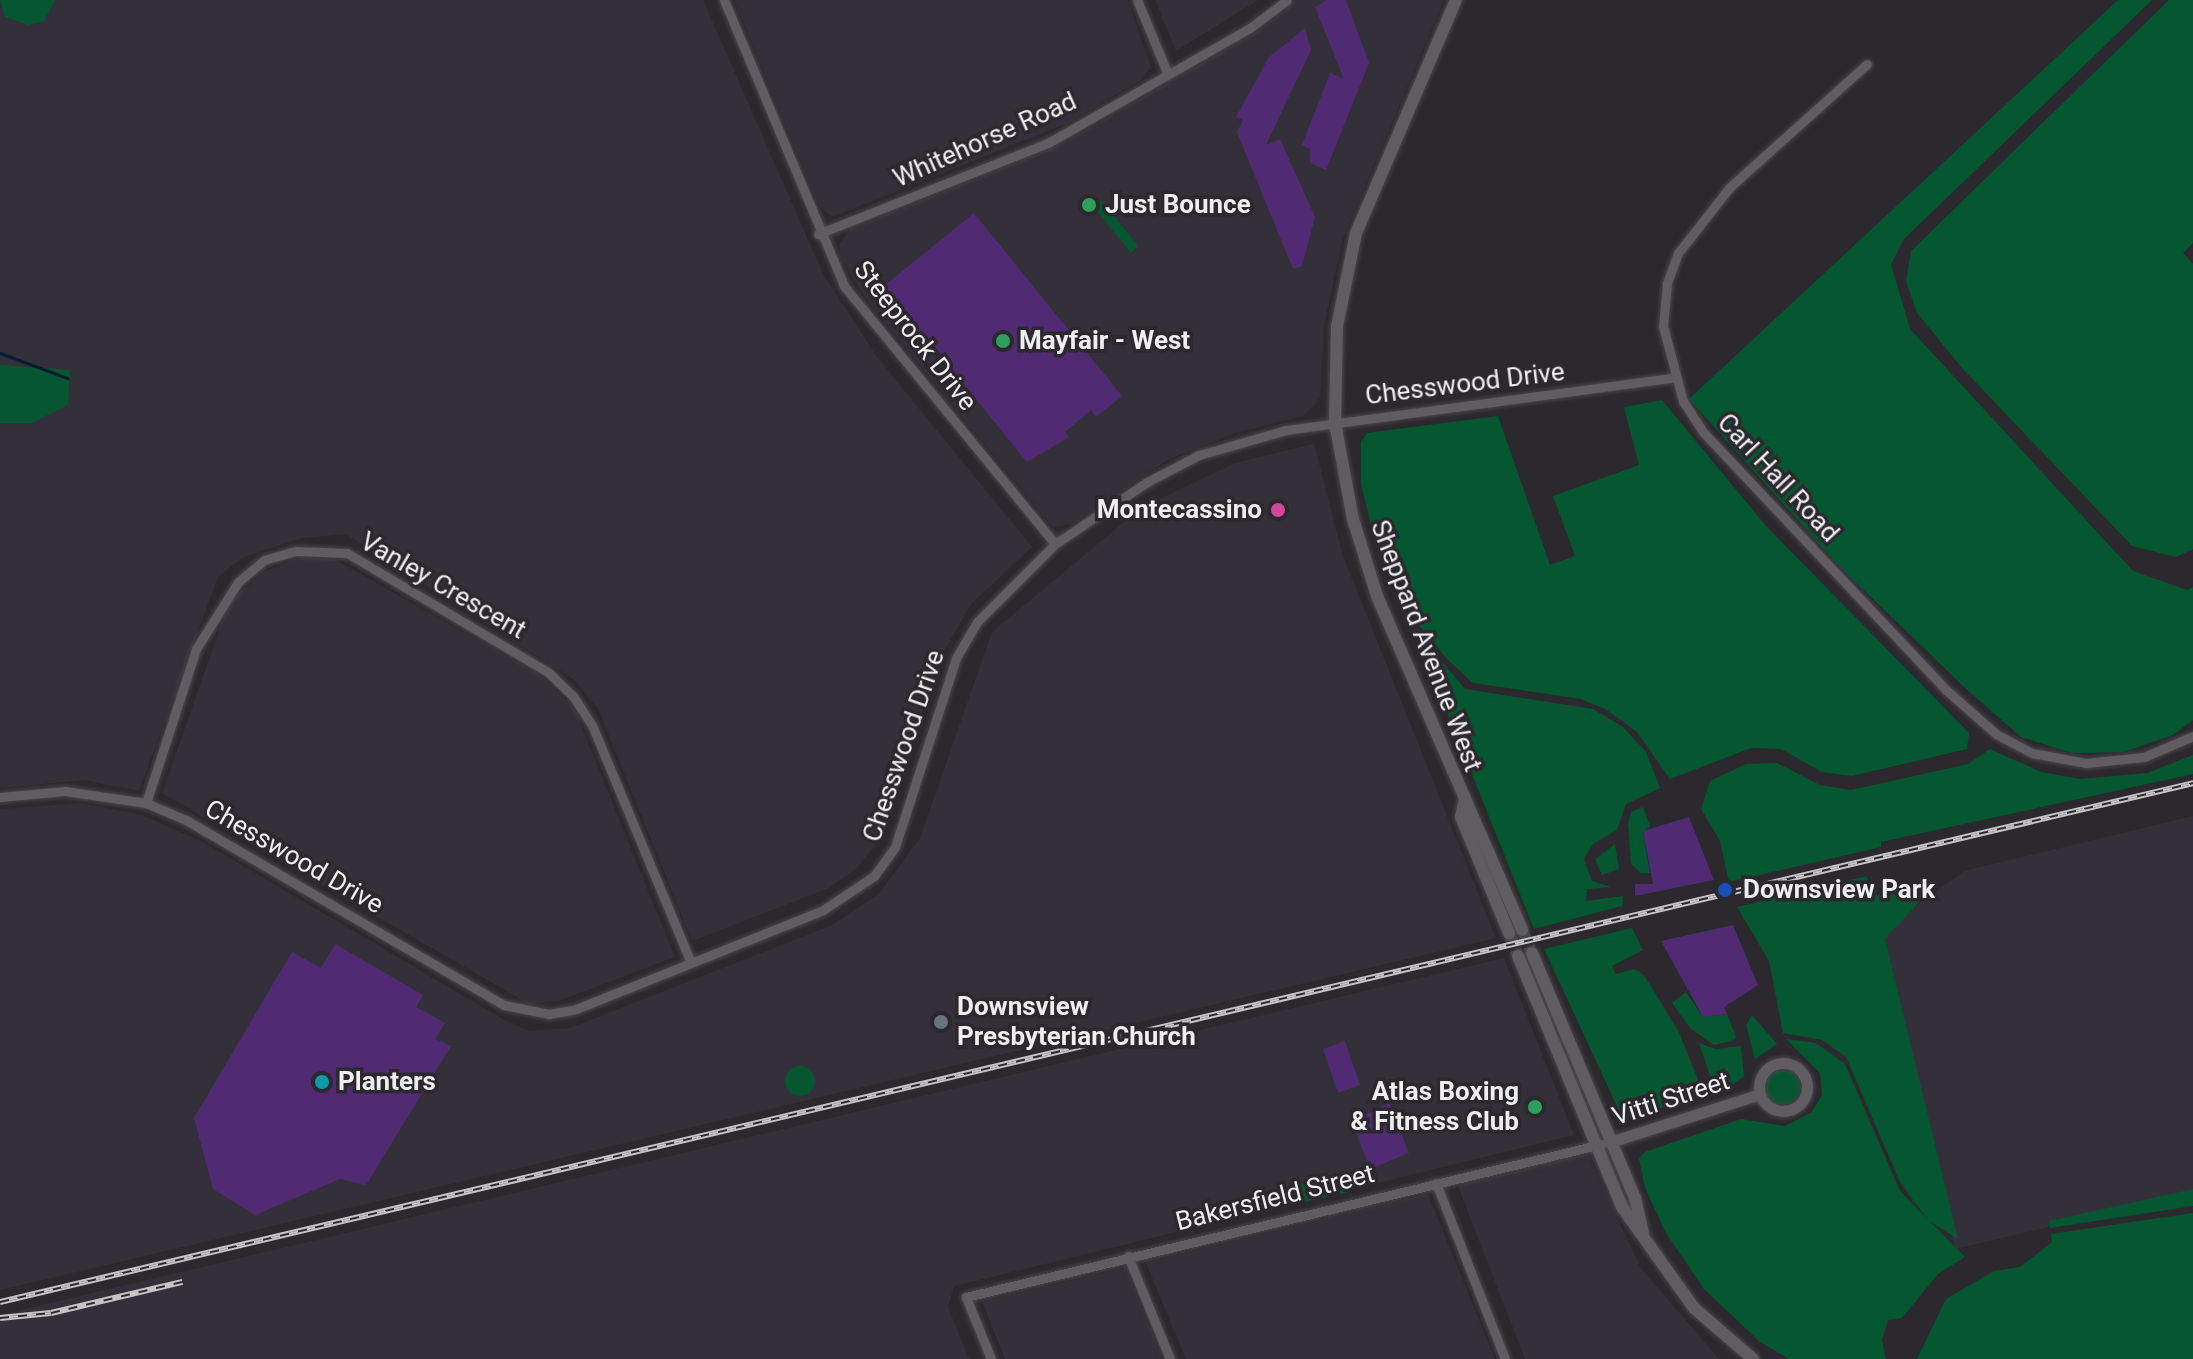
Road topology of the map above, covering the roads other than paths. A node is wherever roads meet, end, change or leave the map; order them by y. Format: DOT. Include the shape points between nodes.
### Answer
graph roads {
  1 [pos="724,0"];
  2 [pos="1137,0"];
  3 [pos="1287,0"];
  4 [pos="1456,0"];
  5 [pos="1867,64"];
  6 [pos="1167,72"];
  7 [pos="818,234"];
  8 [pos="1673,378"];
  9 [pos="1335,423"];
  10 [pos="1055,544"];
  11 [pos="2193,736"];
  12 [pos="0,797"];
  13 [pos="146,803"];
  14 [pos="1515,932"];
  15 [pos="1532,953"];
  16 [pos="1518,956"];
  17 [pos="690,961"];
  18 [pos="1760,1094"];
  19 [pos="1610,1142"];
  20 [pos="1595,1146"];
  21 [pos="1436,1183"];
  22 [pos="1644,1235"];
  23 [pos="1128,1256"];
  24 [pos="991,1359"];
  25 [pos="1170,1359"];
  26 [pos="1505,1359"];
  27 [pos="1753,1359"];
  1 -- 7 [label="street, Steeprock Drive"];
  2 -- 6 [label="street"];
  3 -- 6 [label="street, Whitehorse Road" via="1250,28"];
  4 -- 9 [label="main road, Sheppard Avenue West" via="1356,233 1337,326"];
  5 -- 8 [label="street, Carl Hall Road" via="1730,187 1686,241 1663,309"];
  6 -- 7 [label="street, Whitehorse Road" via="1048,143"];
  7 -- 10 [label="street, Steeprock Drive" via="855,301"];
  8 -- 9 [label="street, Chesswood Drive"];
  8 -- 11 [label="street, Carl Hall Road" via="1704,433 1962,707 1996,734 2032,753 2086,763 2144,757"];
  9 -- 10 [label="street, Chesswood Drive" via="1199,455"];
  9 -- 14 [label="main road, Sheppard Avenue West" via="1350,507 1377,596"];
  10 -- 17 [label="street, Chesswood Drive" via="988,607 960,649 895,847 874,876 823,910"];
  12 -- 13 [label="street, Chesswood Drive" via="65,791"];
  13 -- 17 [label="street, Chesswood Drive" via="528,1013 576,1009"];
  13 -- 17 [label="street, Vanley Crescent" via="196,649 238,582 264,560 296,551 347,553 549,673 573,696 592,725"];
  15 -- 19 [label="main road"];
  16 -- 20 [label="main road"];
  18 -- 18 [label="street, Vitti Street" via="1769,1108 1794,1110 1805,1098 1807,1081 1797,1067 1773,1065 1761,1077"];
  18 -- 19 [label="street, Vitti Street"];
  19 -- 20 [label="street, Vitti Street"];
  19 -- 22 [label="main road"];
  20 -- 21 [label="street, Bakersfield Street"];
  20 -- 22 [label="main road" via="1622,1207"];
  21 -- 23 [label="street, Bakersfield Street"];
  21 -- 26 [label="street"];
  22 -- 27 [label="main road" via="1694,1308"];
  23 -- 24 [label="street, Bakersfield Street" via="966,1297"];
  23 -- 25 [label="street"];
}
